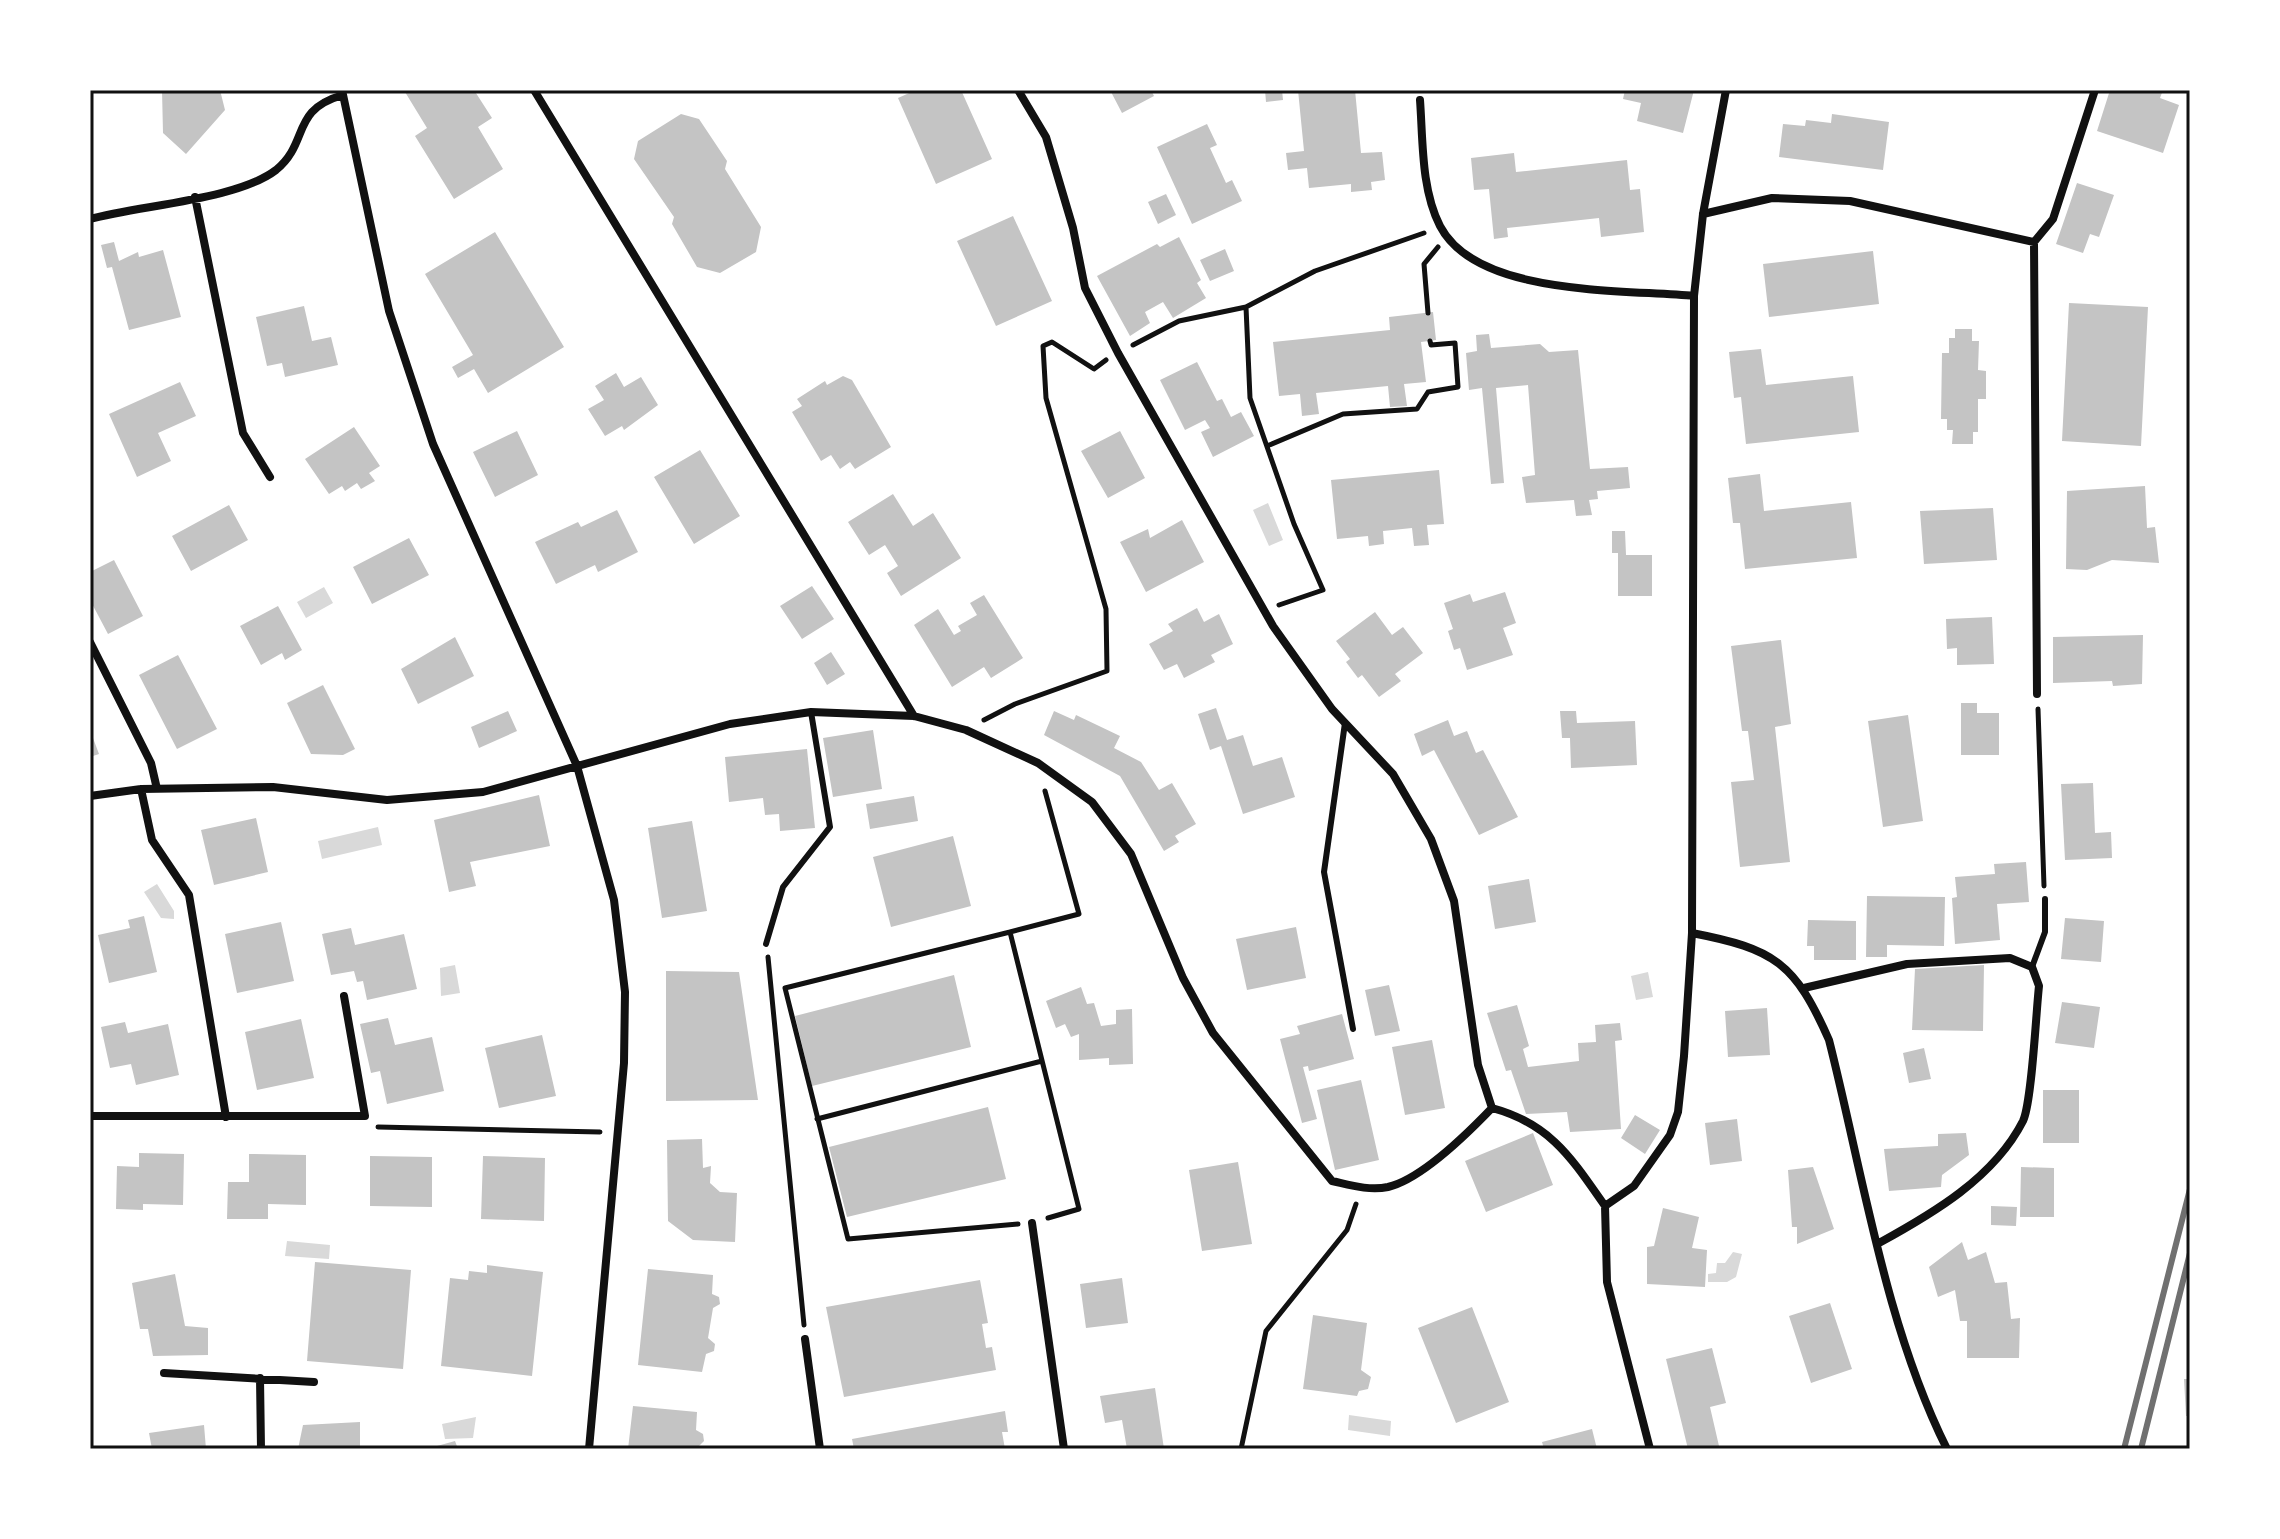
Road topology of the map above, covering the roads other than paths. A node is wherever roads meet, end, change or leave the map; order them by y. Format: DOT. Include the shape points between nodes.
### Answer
graph roads {
  1 [pos="534,90"];
  2 [pos="1018,90"];
  3 [pos="1726,90"];
  4 [pos="2095,90"];
  5 [pos="342,93"];
  6 [pos="1420,100"];
  7 [pos="195,197"];
  8 [pos="1703,214"];
  9 [pos="90,219"];
  10 [pos="2034,242"];
  11 [pos="1694,296"];
  12 [pos="270,477"];
  13 [pos="90,642"];
  14 [pos="2037,694"];
  15 [pos="811,712"];
  16 [pos="914,716"];
  17 [pos="1345,723"];
  18 [pos="577,766"];
  19 [pos="141,789"];
  20 [pos="157,789"];
  21 [pos="90,796"];
  22 [pos="2045,899"];
  23 [pos="1692,933"];
  24 [pos="766,944"];
  25 [pos="2032,967"];
  26 [pos="1804,988"];
  27 [pos="344,996"];
  28 [pos="1353,1029"];
  29 [pos="1492,1108"];
  30 [pos="90,1116"];
  31 [pos="226,1117"];
  32 [pos="1605,1206"];
  33 [pos="1032,1223"];
  34 [pos="1879,1243"];
  35 [pos="805,1339"];
  36 [pos="164,1373"];
  37 [pos="260,1378"];
  38 [pos="314,1382"];
  39 [pos="261,1449"];
  40 [pos="589,1449"];
  41 [pos="820,1449"];
  42 [pos="1064,1449"];
  43 [pos="1650,1449"];
  44 [pos="1947,1449"];
  1 -- 16 [label="street"];
  2 -- 17 [label="street" via="1046,137 1085,288 1118,353 1273,626"];
  3 -- 8 [label="street"];
  4 -- 10 [label="street" via="2053,219"];
  5 -- 7 [label="street" via="311,110 298,141 276,169"];
  5 -- 18 [label="street" via="389,311 433,444"];
  6 -- 11 [label="street" via="1426,169 1440,227 1465,254 1503,275"];
  7 -- 9 [label="street"];
  7 -- 12 [label="street" via="243,433"];
  8 -- 10 [label="street" via="1772,198 1850,201"];
  8 -- 11 [label="street"];
  10 -- 14 [label="street"];
  11 -- 23 [label="street"];
  13 -- 20 [label="street" via="151,763"];
  15 -- 16 [label="street"];
  15 -- 18 [label="street" via="730,724"];
  15 -- 24 [label="lane" via="830,827 783,887"];
  16 -- 29 [label="street" via="966,730 1038,763 1092,802 1131,854 1183,978 1213,1033 1332,1181 1388,1187 1465,1137"];
  17 -- 28 [label="lane" via="1324,872"];
  17 -- 29 [label="street" via="1393,774 1431,839 1454,901 1478,1065"];
  18 -- 20 [label="street" via="483,792 387,800 273,787"];
  18 -- 40 [label="street" via="614,900 625,992 619,1133"];
  19 -- 20 [label="street"];
  19 -- 21 [label="street"];
  19 -- 31 [label="street" via="152,840 189,895"];
  22 -- 25 [label="lane" via="2045,932"];
  23 -- 26 [label="street" via="1730,940 1772,957"];
  23 -- 32 [label="street" via="1678,1112 1661,1153 1634,1186"];
  25 -- 26 [label="street" via="2010,958 1907,964"];
  25 -- 34 [label="street" via="2039,986 2024,1119 1995,1160 1936,1212"];
  26 -- 34 [label="street" via="1829,1040"];
  27 -- 31 [label="street" via="365,1116"];
  29 -- 32 [label="street" via="1542,1129"];
  30 -- 31 [label="street"];
  32 -- 43 [label="street" via="1607,1282"];
  33 -- 42 [label="street"];
  34 -- 44 [label="street" via="1925,1406"];
  35 -- 41 [label="street"];
  36 -- 37 [label="street"];
  37 -- 38 [label="street"];
  37 -- 39 [label="street"];
}
